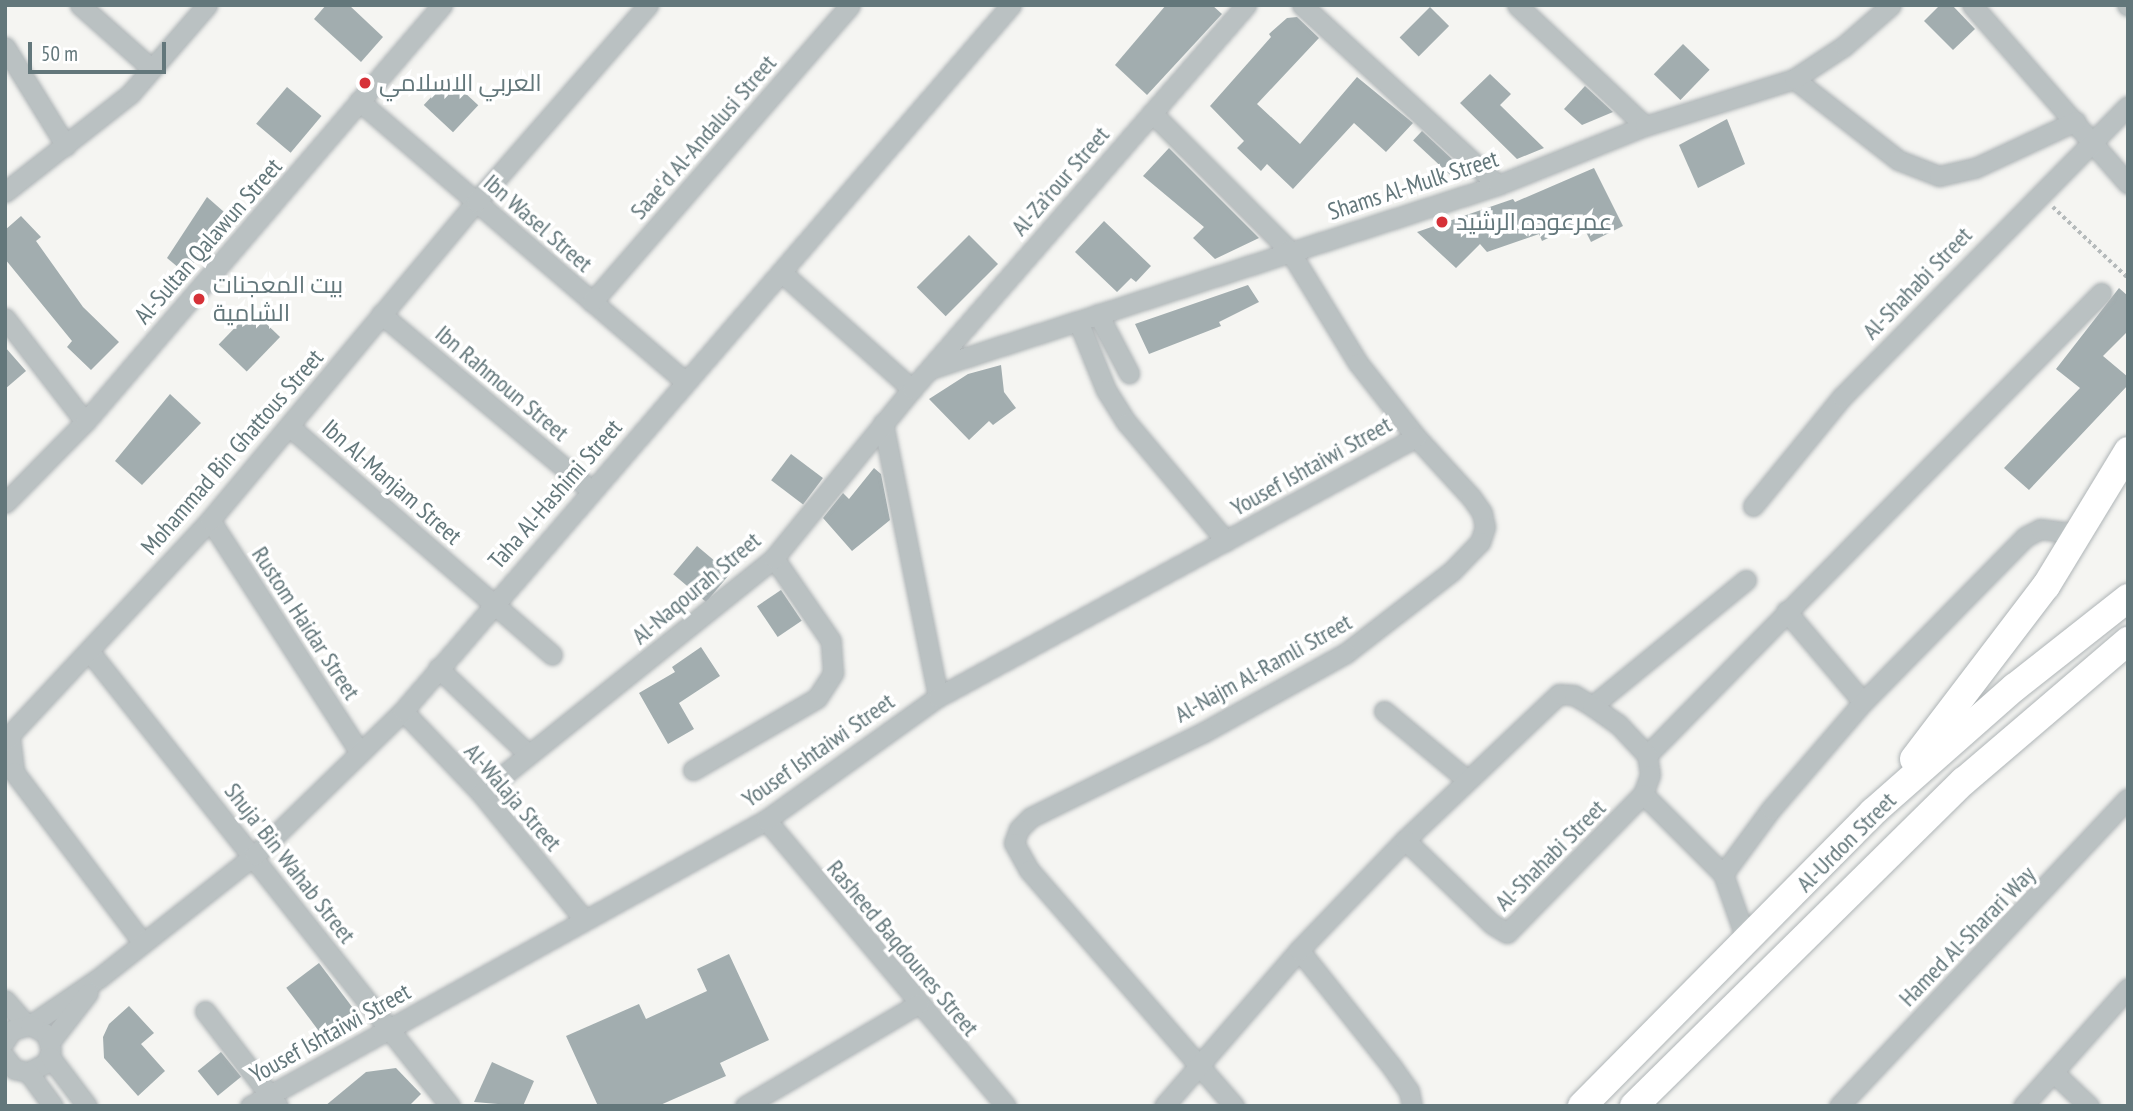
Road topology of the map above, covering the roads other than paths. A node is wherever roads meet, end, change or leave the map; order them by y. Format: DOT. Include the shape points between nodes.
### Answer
graph roads {
  1 [pos="80,5"];
  2 [pos="207,5"];
  3 [pos="442,5"];
  4 [pos="648,5"];
  5 [pos="850,5"];
  6 [pos="1011,5"];
  7 [pos="1246,5"];
  8 [pos="1302,5"];
  9 [pos="1517,5"];
  10 [pos="1891,5"];
  11 [pos="1972,5"];
  12 [pos="5,47"];
  13 [pos="152,69"];
  14 [pos="1794,79"];
  15 [pos="359,101"];
  16 [pos="2128,106"];
  17 [pos="1152,113"];
  18 [pos="2076,121"];
  19 [pos="1645,126"];
  20 [pos="2091,141"];
  21 [pos="66,146"];
  22 [pos="2128,184"];
  23 [pos="1498,185"];
  24 [pos="5,192"];
  25 [pos="476,202"];
  26 [pos="1289,250"];
  27 [pos="781,272"];
  28 [pos="2101,293"];
  29 [pos="592,302"];
  30 [pos="381,314"];
  31 [pos="1098,314"];
  32 [pos="5,318"];
  33 [pos="1078,321"];
  34 [pos="929,370"];
  35 [pos="1129,373"];
  36 [pos="685,381"];
  37 [pos="912,389"];
  38 [pos="85,422"];
  39 [pos="883,424"];
  40 [pos="290,426"];
  41 [pos="1416,437"];
  42 [pos="2128,451"];
  43 [pos="591,490"];
  44 [pos="5,503"];
  45 [pos="1753,506"];
  46 [pos="210,520"];
  47 [pos="2078,534"];
  48 [pos="1226,541"];
  49 [pos="774,558"];
  50 [pos="1746,580"];
  51 [pos="2128,598"];
  52 [pos="494,601"];
  53 [pos="1786,611"];
  54 [pos="2128,641"];
  55 [pos="89,651"];
  56 [pos="552,655"];
  57 [pos="438,668"];
  58 [pos="938,697"];
  59 [pos="1863,702"];
  60 [pos="1592,706"];
  61 [pos="403,711"];
  62 [pos="1384,711"];
  63 [pos="7,738"];
  64 [pos="360,753"];
  65 [pos="528,754"];
  66 [pos="1647,755"];
  67 [pos="693,770"];
  68 [pos="1466,780"];
  69 [pos="481,793"];
  70 [pos="1643,794"];
  71 [pos="2128,798"];
  72 [pos="1873,812"];
  73 [pos="766,820"];
  74 [pos="1405,840"];
  75 [pos="255,855"];
  76 [pos="1723,874"];
  77 [pos="583,918"];
  78 [pos="1747,942"];
  79 [pos="142,943"];
  80 [pos="1299,950"];
  81 [pos="99,978"];
  82 [pos="2128,988"];
  83 [pos="5,1000"];
  84 [pos="918,1004"];
  85 [pos="205,1011"];
  86 [pos="29,1025"];
  87 [pos="388,1029"];
  88 [pos="5,1041"];
  89 [pos="50,1050"];
  90 [pos="5,1057"];
  91 [pos="1197,1065"];
  92 [pos="24,1072"];
  93 [pos="2053,1072"];
  94 [pos="5,1084"];
  95 [pos="273,1100"];
  96 [pos="53,1106"];
  97 [pos="87,1106"];
  98 [pos="250,1106"];
  99 [pos="450,1106"];
  100 [pos="745,1106"];
  101 [pos="1006,1106"];
  102 [pos="1164,1106"];
  103 [pos="1234,1106"];
  104 [pos="1412,1106"];
  105 [pos="1582,1106"];
  106 [pos="1634,1106"];
  107 [pos="1839,1106"];
  108 [pos="2023,1106"];
  109 [pos="2089,1106"];
  1 -- 13 [label="street"];
  2 -- 13 [label="street"];
  3 -- 15 [label="street, Al-Sultan Qalawun Street"];
  4 -- 25 [label="street, Mohammad Bin Ghattous Street"];
  5 -- 29 [label="street, Saae'd Al-Andalusi Street"];
  6 -- 27 [label="street, Taha Al-Hashimi Street"];
  7 -- 17 [label="street, Al-Za’rour Street"];
  8 -- 23 [label="street"];
  9 -- 19 [label="street"];
  10 -- 14 [label="street, Shams Al-Mulk Street" via="1844,46"];
  11 -- 18 [label="street"];
  12 -- 21 [label="street"];
  13 -- 21 [label="street"];
  14 -- 18 [label="street" via="1898,160 1939,176 1975,168"];
  14 -- 19 [label="street, Shams Al-Mulk Street"];
  15 -- 25 [label="street, Ibn Wasel Street"];
  15 -- 38 [label="street, Al-Sultan Qalawun Street"];
  16 -- 20 [label="street, Al-Shahabi Street"];
  17 -- 26 [label="street, Al-Najm Al-Ramli Street"];
  17 -- 34 [label="street, Al-Za’rour Street"];
  18 -- 20 [label="street"];
  19 -- 23 [label="street, Shams Al-Mulk Street"];
  20 -- 22 [label="street"];
  20 -- 45 [label="street, Al-Shahabi Street" via="1842,397"];
  21 -- 24 [label="street"];
  23 -- 26 [label="street, Shams Al-Mulk Street"];
  25 -- 29 [label="street, Ibn Wasel Street"];
  25 -- 30 [label="street, Mohammad Bin Ghattous Street"];
  26 -- 31 [label="street, Shams Al-Mulk Street"];
  26 -- 41 [label="street, Al-Najm Al-Ramli Street" via="1358,363"];
  27 -- 36 [label="street, Taha Al-Hashimi Street"];
  27 -- 37 [label="street"];
  28 -- 53 [label="street"];
  29 -- 36 [label="street, Ibn Wasel Street"];
  30 -- 40 [label="street, Mohammad Bin Ghattous Street"];
  30 -- 43 [label="street, Ibn Rahmoun Street"];
  31 -- 33 [label="street, Shams Al-Mulk Street"];
  31 -- 35 [label="street"];
  32 -- 38 [label="street"];
  33 -- 34 [label="street, Shams Al-Mulk Street"];
  33 -- 48 [label="street" via="1106,390 1127,423"];
  34 -- 37 [label="street, Al-Za’rour Street"];
  36 -- 43 [label="street, Taha Al-Hashimi Street"];
  37 -- 39 [label="street, Al-Naqourah Street"];
  38 -- 44 [label="street, Al-Sultan Qalawun Street"];
  39 -- 49 [label="street, Al-Naqourah Street"];
  39 -- 58 [label="street"];
  40 -- 46 [label="street, Mohammad Bin Ghattous Street"];
  40 -- 52 [label="street, Ibn Al-Manjam Street"];
  41 -- 48 [label="street, Yousef Ishtaiwi Street"];
  41 -- 91 [label="street, Al-Najm Al-Ramli Street" via="1482,513 1485,527 1470,553 1382,629 1301,681 1031,817 1019,829 1014,844 1029,870"];
  42 -- 47 [label="highway"];
  43 -- 52 [label="street, Taha Al-Hashimi Street"];
  46 -- 55 [label="street, Mohammad Bin Ghattous Street"];
  46 -- 64 [label="street, Rustom Haidar Street"];
  47 -- 59 [label="street" via="2039,529 2025,537"];
  47 -- 72 [label="highway" via="2046,586"];
  48 -- 58 [label="street, Yousef Ishtaiwi Street"];
  49 -- 65 [label="street, Al-Naqourah Street"];
  49 -- 67 [label="street" via="831,641 834,673 817,698"];
  50 -- 60 [label="street"];
  51 -- 72 [label="highway, Al-Urdon Street" via="2015,687"];
  52 -- 56 [label="street, Ibn Al-Manjam Street"];
  52 -- 57 [label="street, Taha Al-Hashimi Street"];
  53 -- 59 [label="street"];
  53 -- 66 [label="street"];
  54 -- 106 [label="highway, Al-Urdon Street" via="1964,781"];
  55 -- 63 [label="street, Mohammad Bin Ghattous Street"];
  55 -- 75 [label="street, Shuja' Bin Wahab Street"];
  57 -- 61 [label="street, Taha Al-Hashimi Street"];
  57 -- 65 [label="street"];
  58 -- 73 [label="street, Yousef Ishtaiwi Street"];
  59 -- 76 [label="street"];
  60 -- 66 [label="street" via="1618,724"];
  60 -- 68 [label="street" via="1574,695 1559,694"];
  61 -- 64 [label="street, Taha Al-Hashimi Street"];
  61 -- 69 [label="street, Al-Walaja Street"];
  62 -- 68 [label="street"];
  63 -- 79 [label="street, Mohammad Bin Ghattous Street" via="14,772"];
  64 -- 75 [label="street, Taha Al-Hashimi Street"];
  65 -- 69 [label="street, Al-Naqourah Street"];
  66 -- 70 [label="street" via="1650,775"];
  68 -- 74 [label="street"];
  69 -- 77 [label="street, Al-Walaja Street"];
  70 -- 74 [label="street, Al-Shahabi Street" via="1507,933"];
  70 -- 76 [label="street"];
  71 -- 107 [label="street, Hamed Al-Sharari Way"];
  72 -- 78 [label="highway, Al-Urdon Street"];
  73 -- 77 [label="street, Yousef Ishtaiwi Street"];
  73 -- 84 [label="street, Rasheed Baqdounes Street"];
  74 -- 80 [label="street"];
  75 -- 79 [label="street, Taha Al-Hashimi Street"];
  75 -- 87 [label="street, Shuja' Bin Wahab Street"];
  76 -- 78 [label="street"];
  77 -- 87 [label="street, Yousef Ishtaiwi Street"];
  78 -- 105 [label="highway, Al-Urdon Street"];
  79 -- 81 [label="street, Taha Al-Hashimi Street"];
  80 -- 91 [label="street"];
  80 -- 104 [label="street" via="1392,1067 1409,1091"];
  81 -- 86 [label="street, Taha Al-Hashimi Street"];
  81 -- 89 [label="street, Taha Al-Hashimi Street"];
  82 -- 93 [label="street"];
  83 -- 86 [label="street"];
  84 -- 100 [label="street"];
  84 -- 101 [label="street, Rasheed Baqdounes Street"];
  85 -- 95 [label="street"];
  86 -- 88 [label="street, Taha Al-Hashimi Street" via="12,1030"];
  86 -- 89 [label="street"];
  87 -- 95 [label="street, Yousef Ishtaiwi Street"];
  87 -- 99 [label="street, Shuja' Bin Wahab Street"];
  89 -- 92 [label="street, Taha Al-Hashimi Street" via="41,1068"];
  89 -- 97 [label="street"];
  90 -- 92 [label="street"];
  91 -- 102 [label="street"];
  91 -- 103 [label="street, Al-Najm Al-Ramli Street"];
  92 -- 94 [label="street, Taha Al-Hashimi Street"];
  92 -- 96 [label="street"];
  93 -- 108 [label="street"];
  93 -- 109 [label="street"];
  95 -- 98 [label="street, Yousef Ishtaiwi Street"];
}
